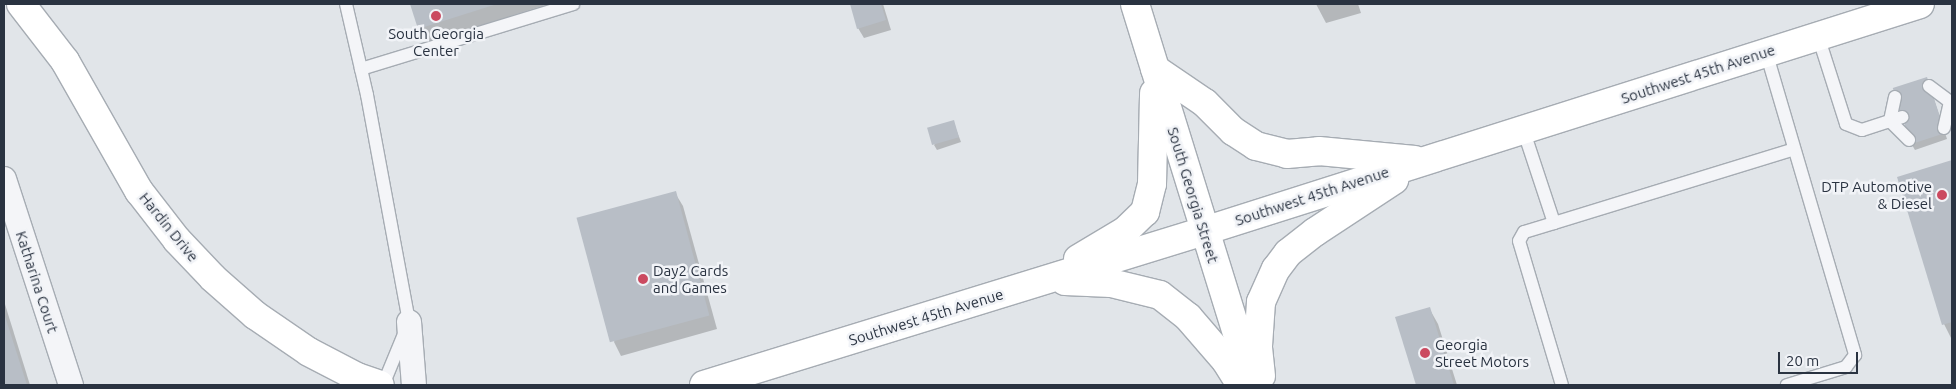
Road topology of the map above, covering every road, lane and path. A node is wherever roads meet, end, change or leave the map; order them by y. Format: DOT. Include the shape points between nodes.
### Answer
graph roads {
  1 [pos="21,4"];
  2 [pos="346,4"];
  3 [pos="573,4"];
  4 [pos="1135,4"];
  5 [pos="1920,4"];
  6 [pos="1818,36"];
  7 [pos="1766,52"];
  8 [pos="361,69"];
  9 [pos="1155,70"];
  10 [pos="1929,86"];
  11 [pos="1895,96"];
  12 [pos="1951,102"];
  13 [pos="1936,106"];
  14 [pos="1896,119"];
  15 [pos="1944,128"];
  16 [pos="1523,129"];
  17 [pos="1909,140"];
  18 [pos="1794,149"];
  19 [pos="1424,161"];
  20 [pos="4,180"];
  21 [pos="1554,223"];
  22 [pos="1204,231"];
  23 [pos="1043,281"];
  24 [pos="409,322"];
  25 [pos="71,385"];
  26 [pos="382,385"];
  27 [pos="414,385"];
  28 [pos="704,385"];
  29 [pos="1240,385"];
  30 [pos="1253,385"];
  31 [pos="1262,385"];
  32 [pos="1562,385"];
  33 [pos="1787,385"];
  1 -- 26 [label="main road, Hardin Drive" via="65,61 140,191 183,247 212,278 255,315 309,352 357,377"];
  2 -- 8 [label="lane"];
  3 -- 8 [label="lane"];
  4 -- 9 [label="main road, South Georgia Street"];
  5 -- 6 [label="main road, Southwest 45th Avenue"];
  6 -- 7 [label="main road, Southwest 45th Avenue"];
  6 -- 14 [label="lane" via="1846,124 1862,130"];
  7 -- 16 [label="main road, Southwest 45th Avenue"];
  7 -- 18 [label="lane"];
  8 -- 24 [label="lane"];
  9 -- 19 [label="main road" via="1204,103 1233,131 1256,146 1287,154 1319,151"];
  9 -- 22 [label="main road, South Georgia Street"];
  9 -- 23 [label="main road" via="1152,184 1145,212 1125,231"];
  10 -- 12 [label="lane"];
  11 -- 14 [label="lane"];
  12 -- 13 [label="lane"];
  12 -- 15 [label="lane"];
  14 -- 17 [label="lane"];
  16 -- 19 [label="main road, Southwest 45th Avenue"];
  16 -- 21 [label="lane"];
  18 -- 21 [label="lane"];
  18 -- 33 [label="lane" via="1855,355 1846,367"];
  19 -- 22 [label="main road, Southwest 45th Avenue"];
  19 -- 31 [label="main road" via="1315,232 1288,253 1276,269 1261,302 1258,346"];
  20 -- 25 [label="street, Katharina Court"];
  21 -- 32 [label="lane" via="1524,232 1519,241"];
  22 -- 23 [label="main road, Southwest 45th Avenue"];
  22 -- 30 [label="main road, South Georgia Street"];
  23 -- 28 [label="main road, Southwest 45th Avenue"];
  23 -- 29 [label="main road" via="1111,283 1160,295 1188,316 1226,361"];
  24 -- 26 [label="lane"];
  24 -- 27 [label="street"];
}
